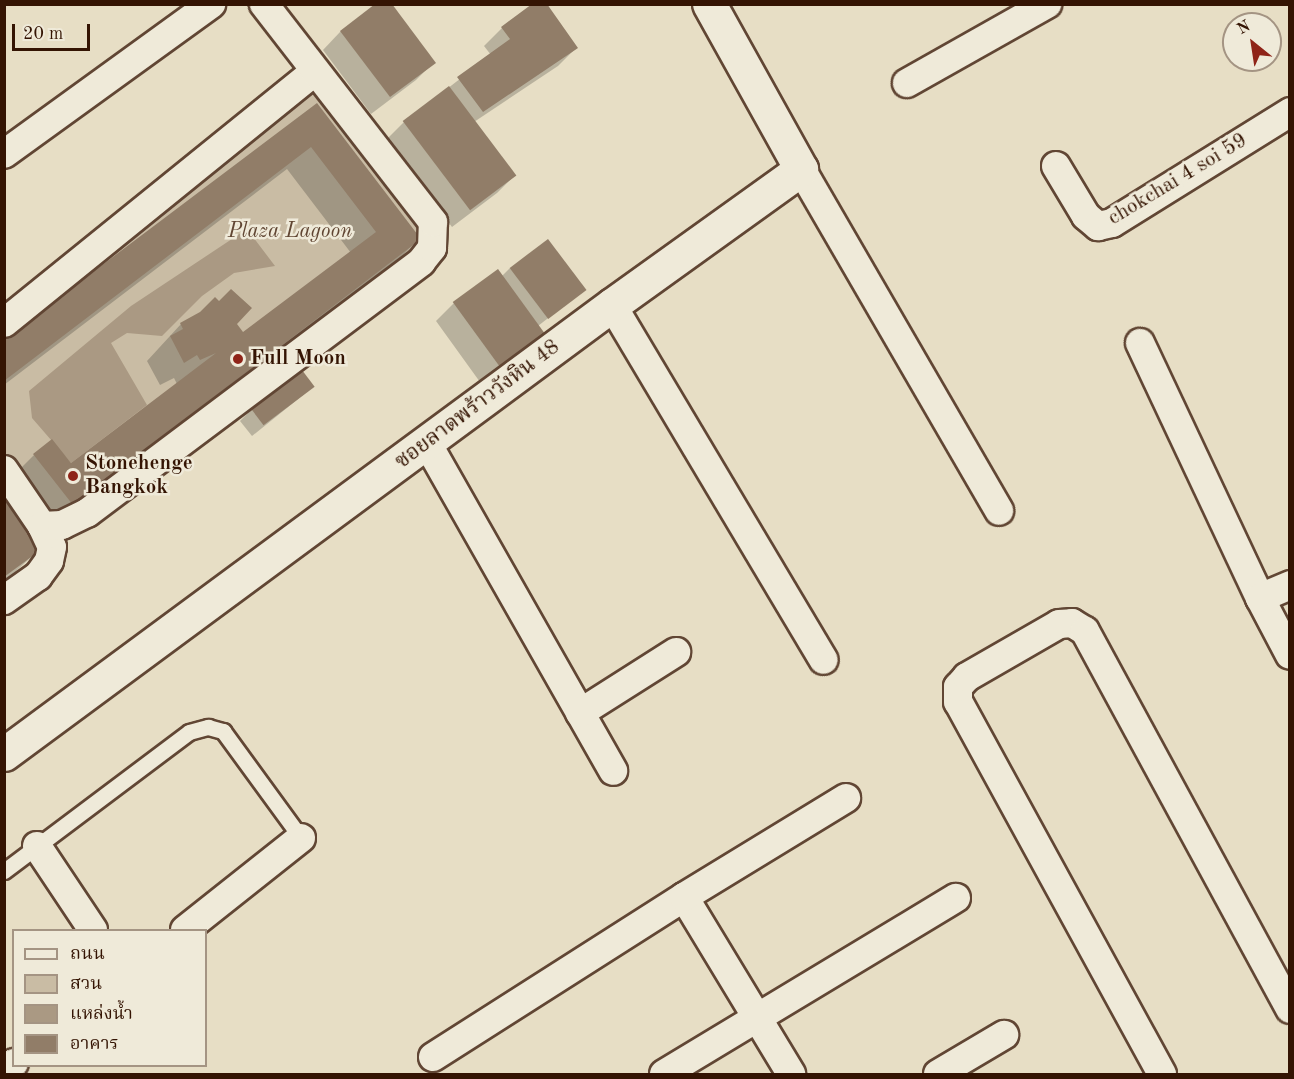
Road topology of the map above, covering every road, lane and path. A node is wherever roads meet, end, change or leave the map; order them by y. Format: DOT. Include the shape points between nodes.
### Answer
graph roads {
  1 [pos="212,4"];
  2 [pos="264,4"];
  3 [pos="709,4"];
  4 [pos="1047,4"];
  5 [pos="315,71"];
  6 [pos="907,83"];
  7 [pos="1290,112"];
  8 [pos="4,153"];
  9 [pos="1056,166"];
  10 [pos="801,169"];
  11 [pos="612,305"];
  12 [pos="4,323"];
  13 [pos="1140,343"];
  14 [pos="428,443"];
  15 [pos="4,470"];
  16 [pos="999,511"];
  17 [pos="42,526"];
  18 [pos="1290,585"];
  19 [pos="1260,598"];
  20 [pos="4,600"];
  21 [pos="676,652"];
  22 [pos="1290,655"];
  23 [pos="824,660"];
  24 [pos="580,713"];
  25 [pos="4,754"];
  26 [pos="613,771"];
  27 [pos="846,798"];
  28 [pos="301,838"];
  29 [pos="37,846"];
  30 [pos="4,871"];
  31 [pos="684,897"];
  32 [pos="956,898"];
  33 [pos="92,929"];
  34 [pos="186,929"];
  35 [pos="1290,1009"];
  36 [pos="757,1017"];
  37 [pos="1004,1035"];
  38 [pos="434,1057"];
  39 [pos="664,1074"];
  40 [pos="791,1074"];
  41 [pos="938,1074"];
  42 [pos="1162,1074"];
  1 -- 8 [label="street"];
  2 -- 5 [label="street"];
  3 -- 10 [label="street"];
  4 -- 6 [label="street"];
  5 -- 12 [label="street"];
  5 -- 17 [label="street" via="433,222 432,248 421,261 87,513 62,525"];
  7 -- 9 [label="street, chokchai 4 soi 59" via="1112,223 1098,226 1086,216"];
  10 -- 11 [label="street, ซอยลาดพร้าววังหิน 48"];
  10 -- 16 [label="street"];
  11 -- 14 [label="street, ซอยลาดพร้าววังหิน 48"];
  11 -- 23 [label="street"];
  13 -- 19 [label="street"];
  14 -- 24 [label="street"];
  14 -- 25 [label="street, ซอยลาดพร้าววังหิน 48"];
  15 -- 17 [label="street"];
  17 -- 20 [label="street" via="52,547 49,561 38,576"];
  18 -- 19 [label="street"];
  19 -- 22 [label="street"];
  21 -- 24 [label="street"];
  24 -- 26 [label="street"];
  27 -- 31 [label="street"];
  28 -- 29 [label="lane" via="222,731 208,727 189,732"];
  28 -- 34 [label="street"];
  29 -- 30 [label="lane"];
  29 -- 33 [label="street"];
  31 -- 36 [label="street"];
  31 -- 38 [label="street"];
  32 -- 36 [label="street"];
  35 -- 42 [label="street" via="1085,631 1072,623 1059,624 967,677 958,687 958,702"];
  36 -- 39 [label="street"];
  36 -- 40 [label="street"];
  37 -- 41 [label="street"];
}
